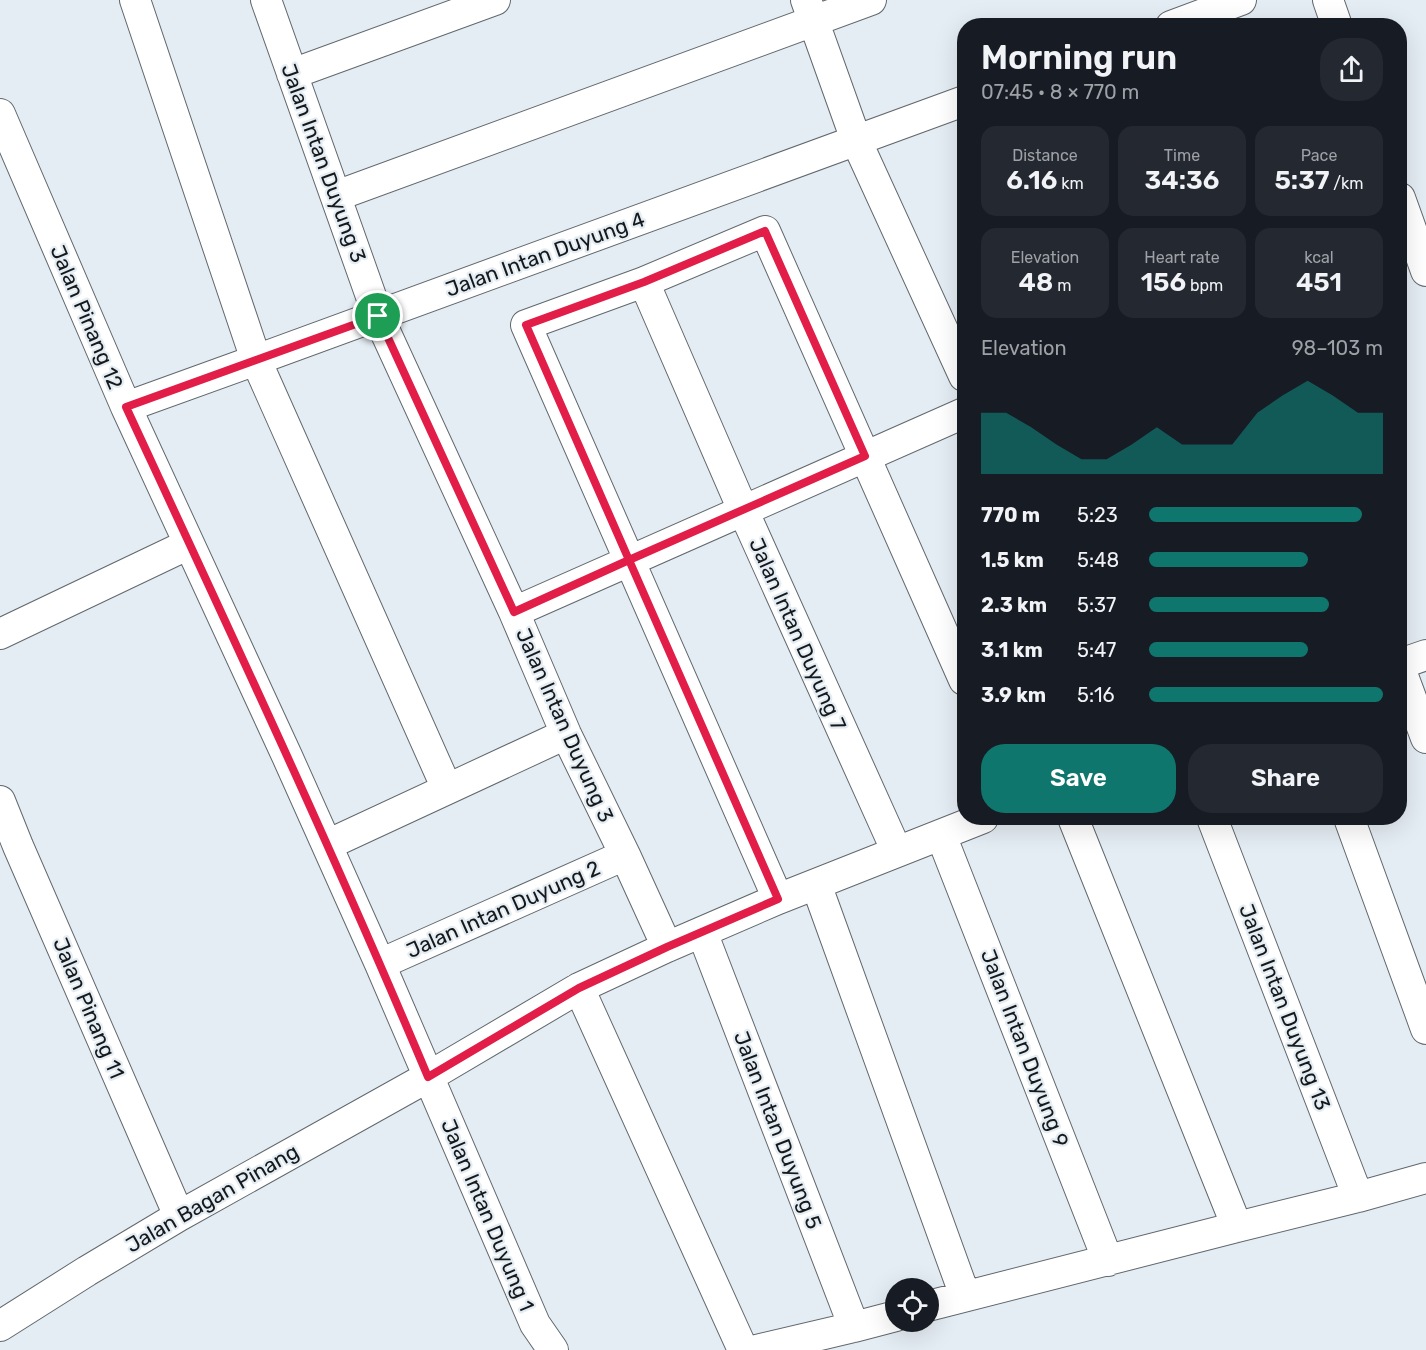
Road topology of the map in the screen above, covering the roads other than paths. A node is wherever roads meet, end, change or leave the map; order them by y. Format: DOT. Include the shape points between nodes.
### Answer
graph roads {
  1 [pos="135,0"];
  2 [pos="266,0"];
  3 [pos="495,0"];
  4 [pos="871,0"];
  5 [pos="1241,0"];
  6 [pos="1328,0"];
  7 [pos="810,10"];
  8 [pos="1193,18"];
  9 [pos="1334,18"];
  10 [pos="292,74"];
  11 [pos="957,104"];
  12 [pos="0,114"];
  13 [pos="856,140"];
  14 [pos="336,196"];
  15 [pos="1407,218"];
  16 [pos="1426,271"];
  17 [pos="644,282"];
  18 [pos="378,316"];
  19 [pos="256,360"];
  20 [pos="957,361"];
  21 [pos="126,407"];
  22 [pos="957,416"];
  23 [pos="865,456"];
  24 [pos="743,510"];
  25 [pos="189,544"];
  26 [pos="629,560"];
  27 [pos="514,612"];
  28 [pos="0,634"];
  29 [pos="1426,655"];
  30 [pos="1407,663"];
  31 [pos="957,664"];
  32 [pos="1407,685"];
  33 [pos="566,734"];
  34 [pos="1426,738"];
  35 [pos="447,789"];
  36 [pos="0,801"];
  37 [pos="966,825"];
  38 [pos="1076,825"];
  39 [pos="1215,825"];
  40 [pos="1352,825"];
  41 [pos="941,835"];
  42 [pos="327,845"];
  43 [pos="9,850"];
  44 [pos="897,852"];
  45 [pos="625,855"];
  46 [pos="816,884"];
  47 [pos="778,899"];
  48 [pos="702,932"];
  49 [pos="667,947"];
  50 [pos="380,964"];
  51 [pos="579,988"];
  52 [pos="1426,1029"];
  53 [pos="428,1077"];
  54 [pos="1424,1183"];
  55 [pos="1358,1197"];
  56 [pos="179,1216"];
  57 [pos="1237,1227"];
  58 [pos="1108,1260"];
  59 [pos="965,1296"];
  60 [pos="939,1303"];
  61 [pos="885,1319"];
  62 [pos="0,1326"];
  63 [pos="854,1327"];
  64 [pos="553,1350"];
  65 [pos="743,1350"];
  66 [pos="756,1350"];
  1 -- 19 [label="street"];
  2 -- 10 [label="street, Jalan Intan Duyung 3"];
  3 -- 10 [label="street"];
  4 -- 7 [label="street"];
  5 -- 8 [label="street"];
  6 -- 9 [label="street"];
  7 -- 13 [label="street"];
  7 -- 14 [label="street"];
  10 -- 14 [label="street, Jalan Intan Duyung 3"];
  11 -- 13 [label="street, Jalan Intan Duyung 4"];
  12 -- 21 [label="street, Jalan Pinang 12"];
  13 -- 18 [label="street, Jalan Intan Duyung 4"];
  13 -- 20 [label="street"];
  14 -- 18 [label="street, Jalan Intan Duyung 3"];
  15 -- 16 [label="street"];
  17 -- 23 [label="street" via="765,231"];
  17 -- 24 [label="street, Jalan Intan Duyung 7"];
  17 -- 26 [label="street" via="526,325"];
  18 -- 19 [label="street, Jalan Intan Duyung 4"];
  18 -- 27 [label="street, Jalan Intan Duyung 3"];
  19 -- 21 [label="street, Jalan Intan Duyung 4"];
  19 -- 35 [label="street"];
  21 -- 25 [label="street, Jalan Pinang 12"];
  22 -- 23 [label="street"];
  23 -- 24 [label="street"];
  23 -- 31 [label="street"];
  24 -- 26 [label="street"];
  24 -- 44 [label="street, Jalan Intan Duyung 7"];
  25 -- 28 [label="street"];
  25 -- 42 [label="street, Jalan Pinang 12"];
  26 -- 27 [label="street"];
  26 -- 47 [label="street"];
  27 -- 33 [label="street, Jalan Intan Duyung 3"];
  29 -- 30 [label="street"];
  32 -- 34 [label="street"];
  33 -- 35 [label="street"];
  33 -- 45 [label="street, Jalan Intan Duyung 3"];
  35 -- 42 [label="street"];
  36 -- 43 [label="street, Jalan Pinang 11"];
  37 -- 41 [label="street, Jalan Bagan Pinang"];
  38 -- 57 [label="street"];
  39 -- 55 [label="street, Jalan Intan Duyung 13"];
  40 -- 52 [label="street"];
  41 -- 44 [label="street, Jalan Bagan Pinang"];
  41 -- 58 [label="street, Jalan Intan Duyung 9"];
  42 -- 50 [label="street, Jalan Pinang 12"];
  43 -- 56 [label="street, Jalan Pinang 11"];
  44 -- 46 [label="street, Jalan Bagan Pinang"];
  45 -- 49 [label="street, Jalan Intan Duyung 3"];
  45 -- 50 [label="street, Jalan Intan Duyung 2"];
  46 -- 47 [label="street, Jalan Bagan Pinang"];
  46 -- 59 [label="street"];
  47 -- 48 [label="street, Jalan Bagan Pinang"];
  48 -- 49 [label="street, Jalan Bagan Pinang"];
  48 -- 63 [label="street, Jalan Intan Duyung 5"];
  49 -- 51 [label="street, Jalan Bagan Pinang"];
  50 -- 53 [label="street, Jalan Pinang 12"];
  51 -- 53 [label="street, Jalan Bagan Pinang"];
  51 -- 65 [label="street"];
  53 -- 56 [label="street, Jalan Bagan Pinang"];
  53 -- 64 [label="street, Jalan Intan Duyung 1" via="535,1324"];
  54 -- 55 [label="street"];
  55 -- 57 [label="street"];
  56 -- 62 [label="street, Jalan Bagan Pinang"];
  57 -- 58 [label="street"];
  58 -- 59 [label="street"];
  59 -- 60 [label="street"];
  61 -- 63 [label="street"];
  63 -- 66 [label="street"];
}
